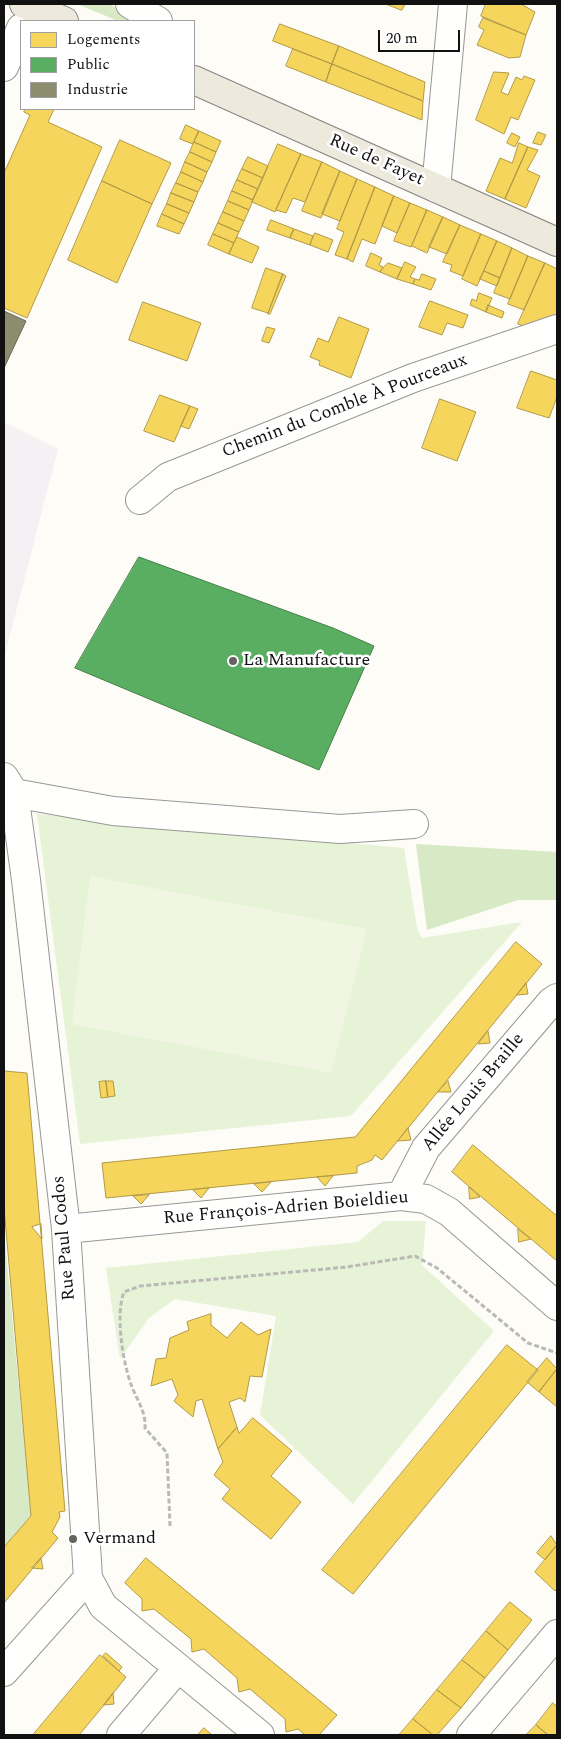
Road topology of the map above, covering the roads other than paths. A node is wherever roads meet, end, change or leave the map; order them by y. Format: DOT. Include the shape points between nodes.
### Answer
graph roads {
  1 [pos="130,4"];
  2 [pos="453,4"];
  3 [pos="24,15"];
  4 [pos="57,20"];
  5 [pos="156,20"];
  6 [pos="20,25"];
  7 [pos="4,67"];
  8 [pos="195,80"];
  9 [pos="436,188"];
  10 [pos="557,242"];
  11 [pos="557,329"];
  12 [pos="140,500"];
  13 [pos="9,785"];
  14 [pos="414,824"];
  15 [pos="557,998"];
  16 [pos="401,1196"];
  17 [pos="66,1229"];
  18 [pos="557,1306"];
  19 [pos="88,1578"];
  20 [pos="557,1634"];
  21 [pos="178,1668"];
  22 [pos="4,1672"];
  23 [pos="121,1735"];
  24 [pos="260,1735"];
  25 [pos="471,1735"];
  1 -- 5 [label="street"];
  2 -- 9 [label="street"];
  3 -- 4 [label="main road"];
  6 -- 7 [label="street"];
  8 -- 9 [label="main road, Rue de Fayet"];
  9 -- 10 [label="main road, Rue de Fayet"];
  11 -- 12 [label="street, Chemin du Comble À Pourceaux" via="413,378 168,477"];
  13 -- 14 [label="street" via="113,812 340,829"];
  13 -- 17 [label="street, Rue Paul Codos" via="43,1019"];
  15 -- 16 [label="street, Allée Louis Braille" via="426,1148"];
  16 -- 17 [label="street, Rue François-Adrien Boieldieu"];
  16 -- 18 [label="street, Rue François-Adrien Boieldieu" via="426,1199 449,1212"];
  17 -- 19 [label="street, Rue Paul Codos"];
  19 -- 21 [label="street" via="103,1606"];
  19 -- 22 [label="street"];
  20 -- 25 [label="street"];
  21 -- 23 [label="street"];
  21 -- 24 [label="street"];
}
